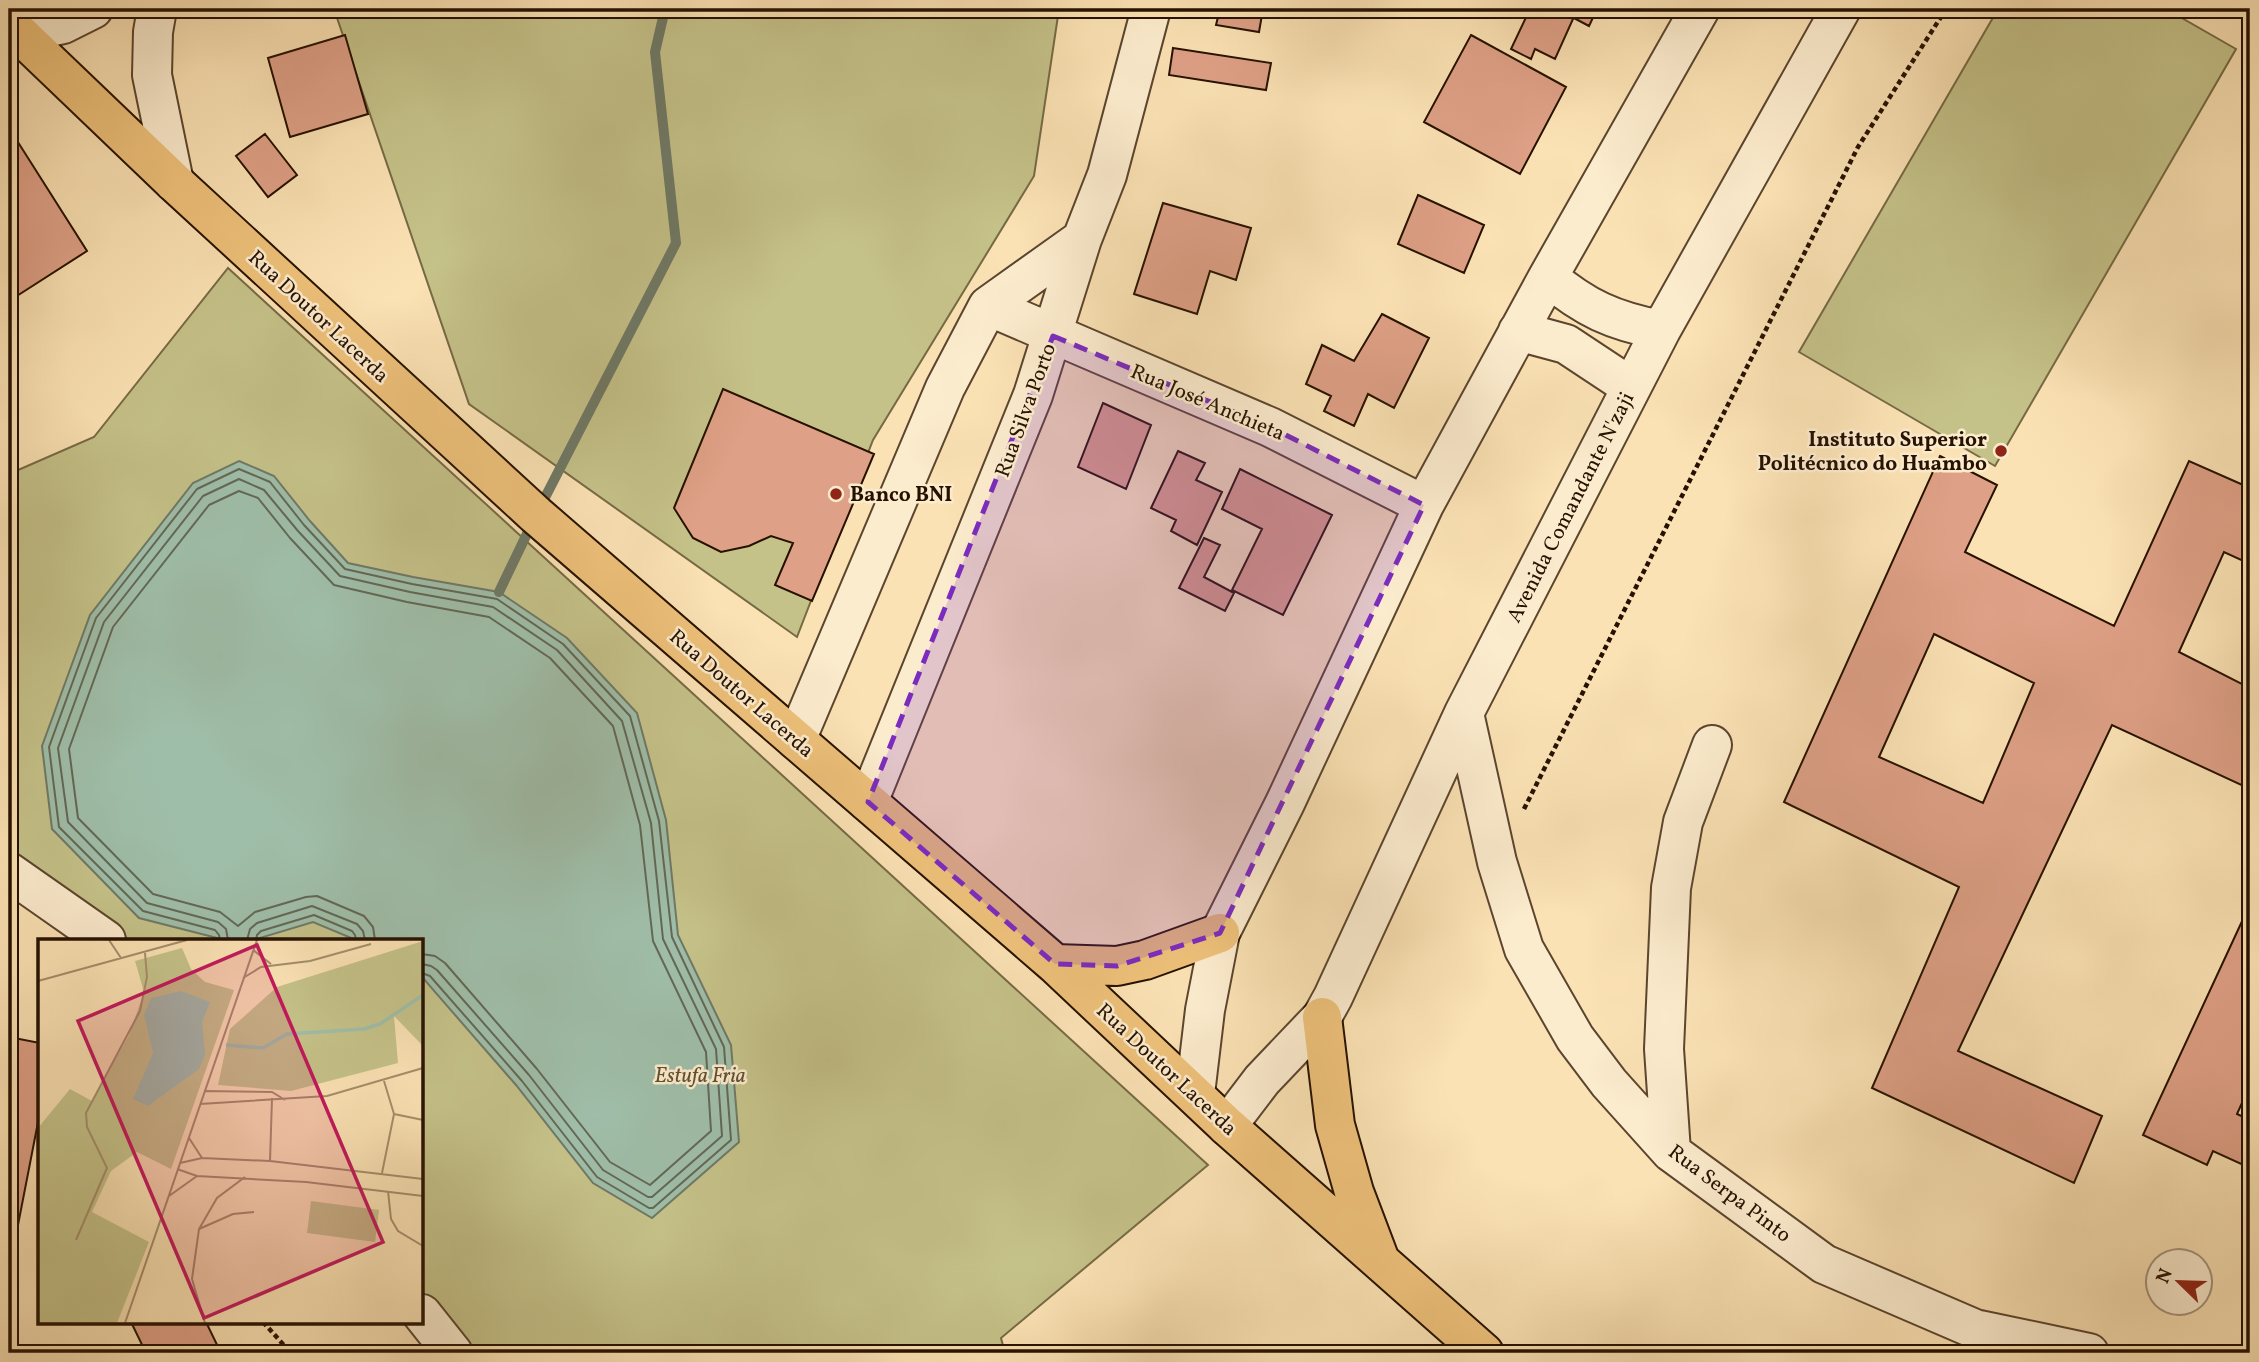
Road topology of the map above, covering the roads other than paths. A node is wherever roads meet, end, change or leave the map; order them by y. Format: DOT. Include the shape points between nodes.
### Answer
graph roads {
  1 [pos="93,9"];
  2 [pos="157,9"];
  3 [pos="1152,9"];
  4 [pos="1700,9"];
  5 [pos="1840,9"];
  6 [pos="14,29"];
  7 [pos="174,182"];
  8 [pos="1082,239"];
  9 [pos="1548,277"];
  10 [pos="988,306"];
  11 [pos="1661,330"];
  12 [pos="1518,331"];
  13 [pos="1052,336"];
  14 [pos="1631,387"];
  15 [pos="1424,505"];
  16 [pos="1464,713"];
  17 [pos="796,740"];
  18 [pos="1712,746"];
  19 [pos="868,802"];
  20 [pos="9,872"];
  21 [pos="1220,933"];
  22 [pos="105,939"];
  23 [pos="1055,964"];
  24 [pos="1322,1017"];
  25 [pos="1195,1094"];
  26 [pos="1227,1126"];
  27 [pos="1671,1152"];
  28 [pos="1381,1264"];
  29 [pos="424,1317"];
  30 [pos="453,1353"];
  31 [pos="1484,1353"];
  32 [pos="2090,1353"];
  1 -- 6 [label="street" via="63,24"];
  2 -- 7 [label="street" via="152,75"];
  3 -- 8 [label="street, Rua Silva Porto" via="1107,175"];
  4 -- 9 [label="street"];
  5 -- 11 [label="street, Avenida Comandante N'zaji"];
  6 -- 7 [label="main road, Rua Doutor Lacerda"];
  7 -- 17 [label="main road, Rua Doutor Lacerda" via="536,516"];
  8 -- 10 [label="street"];
  8 -- 13 [label="street, Rua Silva Porto"];
  9 -- 11 [label="street" via="1601,313"];
  9 -- 12 [label="street"];
  10 -- 13 [label="street, Rua José Anchieta"];
  10 -- 17 [label="street" via="945,388"];
  11 -- 14 [label="street, Avenida Comandante N'zaji"];
  12 -- 14 [label="street" via="1566,344"];
  12 -- 15 [label="street"];
  13 -- 15 [label="street, Rua José Anchieta" via="1270,427"];
  13 -- 19 [label="street, Rua Silva Porto" via="1033,395"];
  14 -- 16 [label="street, Avenida Comandante N'zaji"];
  15 -- 21 [label="street"];
  16 -- 24 [label="street, Avenida Comandante N'zaji"];
  16 -- 27 [label="street, Rua Serpa Pinto" via="1497,862 1524,949 1575,1038"];
  17 -- 19 [label="main road, Rua Doutor Lacerda"];
  18 -- 27 [label="street" via="1683,822 1671,888 1664,1049"];
  19 -- 23 [label="main road, Rua Doutor Lacerda"];
  20 -- 22 [label="street"];
  21 -- 23 [label="main road" via="1117,967"];
  21 -- 25 [label="street"];
  23 -- 25 [label="main road, Rua Doutor Lacerda"];
  24 -- 26 [label="street, Avenida Comandante N'zaji" via="1262,1080"];
  24 -- 28 [label="main road" via="1335,1125"];
  25 -- 26 [label="main road, Rua Doutor Lacerda"];
  26 -- 28 [label="main road, Rua Doutor Lacerda"];
  27 -- 32 [label="street, Rua Serpa Pinto" via="1824,1264 1975,1329"];
  28 -- 31 [label="main road, Rua Doutor Lacerda"];
  29 -- 30 [label="street"];
}
